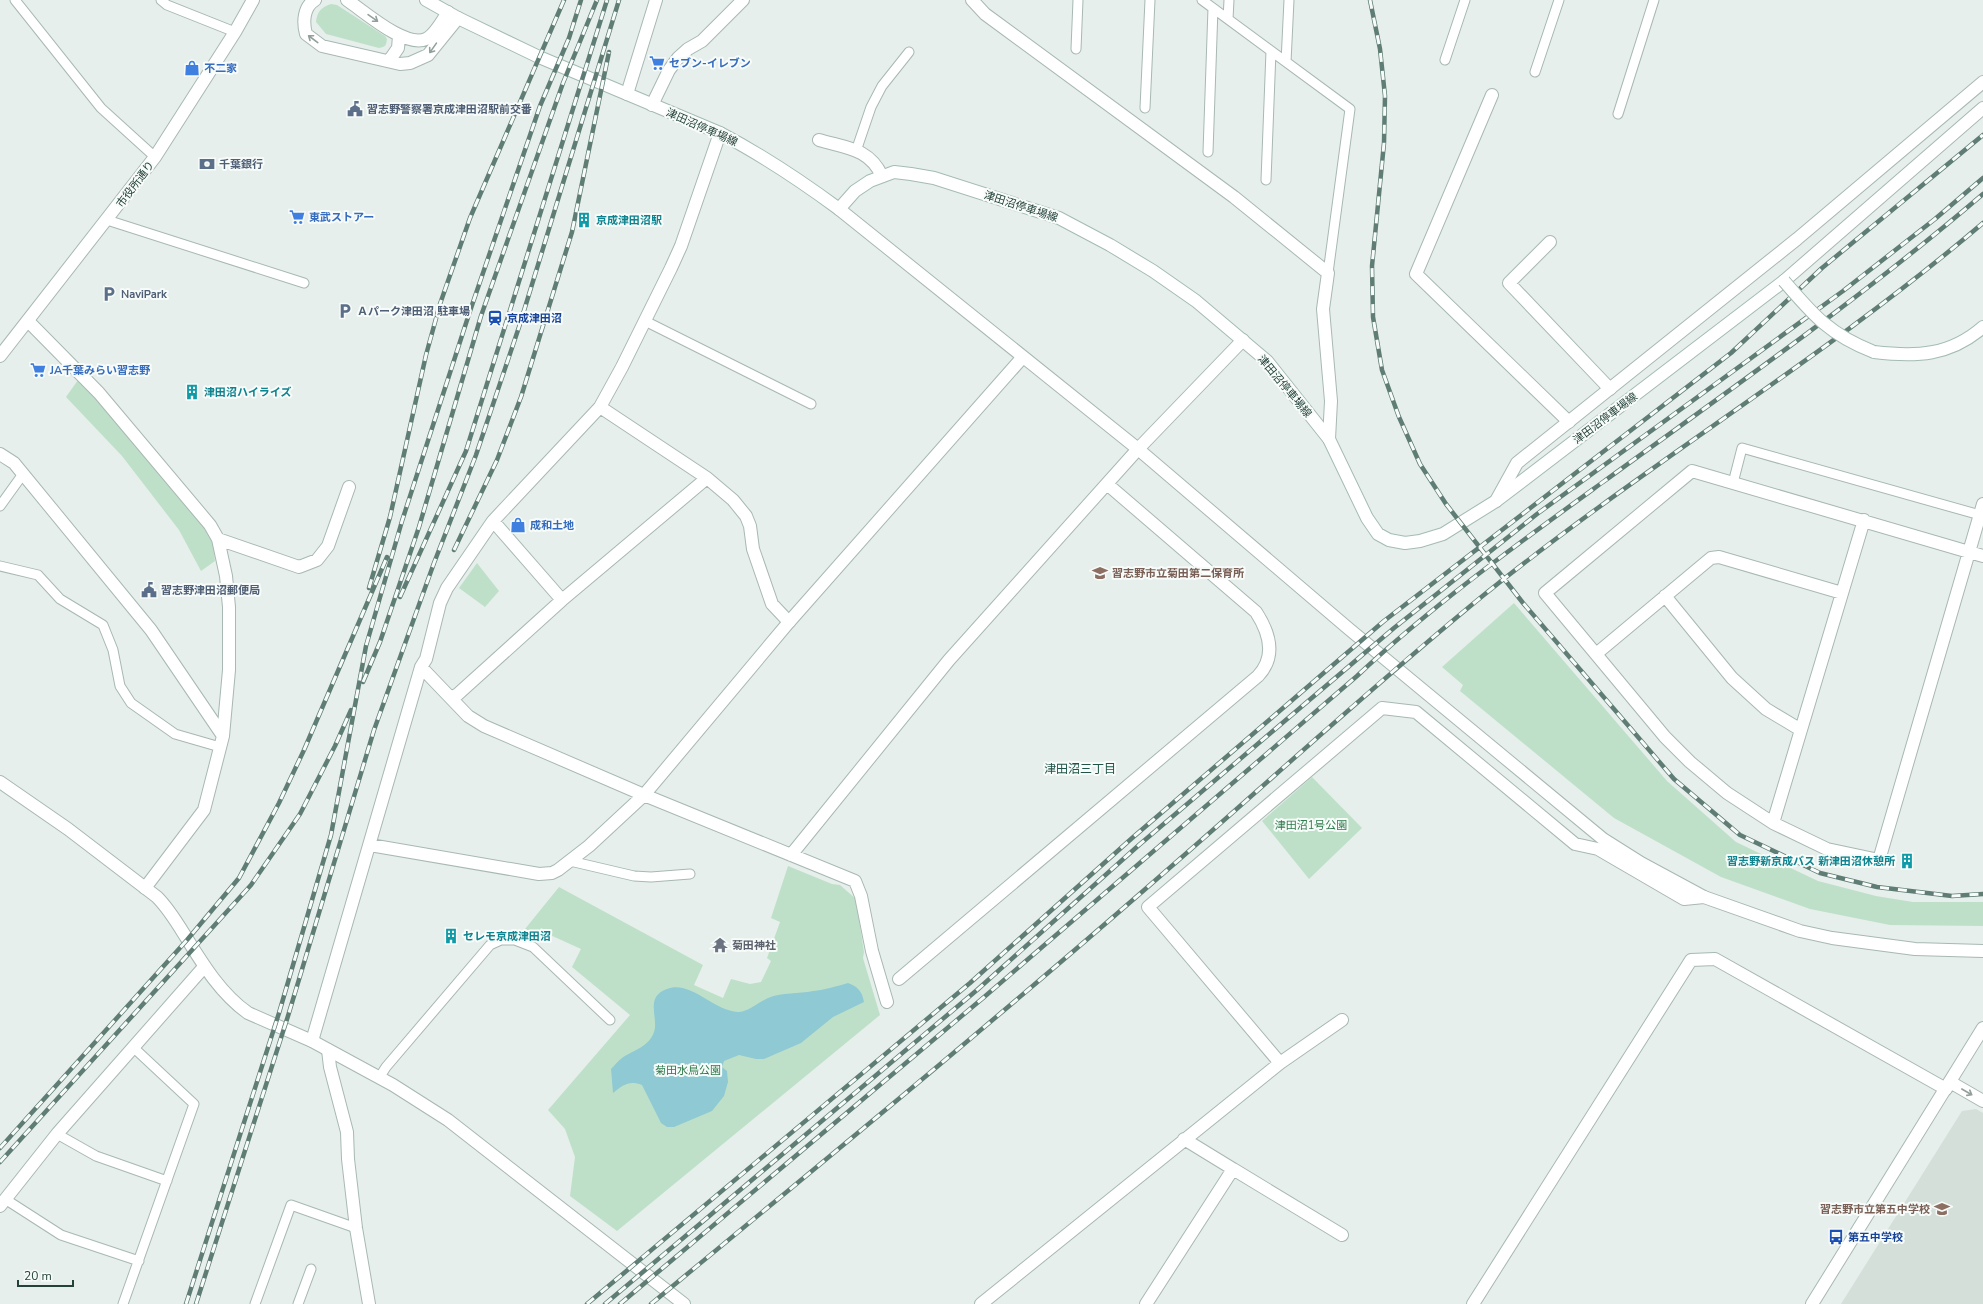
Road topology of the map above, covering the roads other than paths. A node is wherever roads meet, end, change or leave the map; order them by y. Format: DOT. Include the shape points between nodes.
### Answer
graph roads {
  1 [pos="14,0"];
  2 [pos="161,0"];
  3 [pos="253,0"];
  4 [pos="315,0"];
  5 [pos="348,0"];
  6 [pos="426,0"];
  7 [pos="656,0"];
  8 [pos="744,0"];
  9 [pos="972,0"];
  10 [pos="1078,0"];
  11 [pos="1150,0"];
  12 [pos="1202,0"];
  13 [pos="1229,0"];
  14 [pos="1289,0"];
  15 [pos="1465,0"];
  16 [pos="1559,0"];
  17 [pos="1651,1"];
  18 [pos="1213,8"];
  19 [pos="453,15"];
  20 [pos="1228,20"];
  21 [pos="235,32"];
  22 [pos="399,36"];
  23 [pos="1076,49"];
  24 [pos="1271,51"];
  25 [pos="909,52"];
  26 [pos="1445,60"];
  27 [pos="389,62"];
  28 [pos="1286,62"];
  29 [pos="1535,72"];
  30 [pos="1983,82"];
  31 [pos="627,94"];
  32 [pos="1492,95"];
  33 [pos="652,105"];
  34 [pos="1145,108"];
  35 [pos="1983,108"];
  36 [pos="1618,114"];
  37 [pos="720,133"];
  38 [pos="819,140"];
  39 [pos="856,151"];
  40 [pos="1208,152"];
  41 [pos="155,157"];
  42 [pos="882,176"];
  43 [pos="1266,180"];
  44 [pos="839,209"];
  45 [pos="107,220"];
  46 [pos="1550,242"];
  47 [pos="1328,273"];
  48 [pos="1784,281"];
  49 [pos="304,283"];
  50 [pos="28,321"];
  51 [pos="645,321"];
  52 [pos="1983,327"];
  53 [pos="1243,340"];
  54 [pos="2,350"];
  55 [pos="1022,358"];
  56 [pos="1610,389"];
  57 [pos="811,404"];
  58 [pos="600,407"];
  59 [pos="1569,422"];
  60 [pos="1329,439"];
  61 [pos="1138,449"];
  62 [pos="0,454"];
  63 [pos="23,474"];
  64 [pos="707,478"];
  65 [pos="1733,483"];
  66 [pos="1107,484"];
  67 [pos="349,487"];
  68 [pos="1496,501"];
  69 [pos="0,506"];
  70 [pos="1981,510"];
  71 [pos="1864,520"];
  72 [pos="493,521"];
  73 [pos="218,540"];
  74 [pos="1969,552"];
  75 [pos="1983,556"];
  76 [pos="0,566"];
  77 [pos="1842,593"];
  78 [pos="1665,596"];
  79 [pos="562,600"];
  80 [pos="789,622"];
  81 [pos="1596,654"];
  82 [pos="421,667"];
  83 [pos="451,698"];
  84 [pos="1801,730"];
  85 [pos="222,742"];
  86 [pos="0,782"];
  87 [pos="644,795"];
  88 [pos="1773,823"];
  89 [pos="370,845"];
  90 [pos="791,855"];
  91 [pos="570,861"];
  92 [pos="690,874"];
  93 [pos="145,888"];
  94 [pos="1704,897"];
  95 [pos="1983,951"];
  96 [pos="204,967"];
  97 [pos="899,979"];
  98 [pos="887,1002"];
  99 [pos="610,1020"];
  100 [pos="1342,1020"];
  101 [pos="1983,1028"];
  102 [pos="312,1041"];
  103 [pos="134,1048"];
  104 [pos="328,1050"];
  105 [pos="1280,1063"];
  106 [pos="379,1078"];
  107 [pos="1948,1086"];
  108 [pos="1983,1101"];
  109 [pos="58,1134"];
  110 [pos="1184,1139"];
  111 [pos="1233,1169"];
  112 [pos="167,1181"];
  113 [pos="2,1203"];
  114 [pos="356,1228"];
  115 [pos="1342,1235"];
  116 [pos="139,1261"];
  117 [pos="311,1269"];
  118 [pos="123,1304"];
  119 [pos="255,1304"];
  120 [pos="298,1304"];
  121 [pos="369,1304"];
  122 [pos="684,1304"];
  123 [pos="980,1304"];
  124 [pos="1146,1304"];
  125 [pos="1473,1304"];
  126 [pos="1812,1304"];
  1 -- 41 [label="lane" via="101,108"];
  2 -- 21 [label="lane" via="167,5"];
  3 -- 21 [label="street, 市役所通り"];
  27 -- 4 [label="street, one-way" via="322,46 306,34 306,13 311,2"];
  5 -- 22 [label="street, one-way"];
  6 -- 19 [label="street, 津田沼停車場線"];
  7 -- 31 [label="street"];
  8 -- 33 [label="street" via="702,41 688,48 678,58 669,70"];
  9 -- 47 [label="street" via="986,14 1245,206"];
  10 -- 23 [label="lane"];
  11 -- 34 [label="lane"];
  12 -- 18 [label="lane"];
  13 -- 20 [label="lane"];
  14 -- 28 [label="lane"];
  15 -- 26 [label="lane"];
  16 -- 29 [label="lane"];
  17 -- 36 [label="lane"];
  18 -- 20 [label="lane"];
  18 -- 40 [label="lane"];
  19 -- 22 [label="street" via="428,38 419,41"];
  19 -- 27 [label="street, one-way" via="428,55 410,63"];
  19 -- 31 [label="street, 津田沼停車場線" via="539,57"];
  20 -- 24 [label="lane"];
  21 -- 41 [label="street, 市役所通り"];
  22 -- 27 [label="street" via="398,48"];
  24 -- 28 [label="lane"];
  24 -- 43 [label="lane"];
  25 -- 39 [label="lane" via="882,86 871,107"];
  28 -- 47 [label="lane" via="1350,109"];
  30 -- 56 [label="street" via="1798,239"];
  31 -- 33 [label="street, 津田沼停車場線"];
  32 -- 59 [label="street" via="1416,274"];
  33 -- 37 [label="street, 津田沼停車場線"];
  35 -- 48 [label="street, 津田沼停車場線"];
  37 -- 44 [label="street, 津田沼停車場線" via="800,180"];
  37 -- 51 [label="street" via="681,246"];
  38 -- 39 [label="street"];
  39 -- 42 [label="street" via="869,157 878,166"];
  41 -- 45 [label="street, 市役所通り"];
  42 -- 44 [label="street, 津田沼停車場線" via="855,191"];
  42 -- 53 [label="street, 津田沼停車場線" via="894,172 934,178 1059,218 1153,271 1196,301"];
  44 -- 55 [label="street"];
  45 -- 49 [label="lane"];
  45 -- 50 [label="street, 市役所通り"];
  46 -- 56 [label="street" via="1509,282"];
  47 -- 60 [label="street" via="1323,309 1331,401"];
  48 -- 52 [label="street, bridge" via="1811,313 1831,331 1852,344 1874,352 1922,355 1947,349 1971,337"];
  48 -- 68 [label="street, 津田沼停車場線"];
  50 -- 54 [label="street, 市役所通り"];
  50 -- 73 [label="street" via="99,394 139,440 210,525"];
  51 -- 57 [label="lane"];
  51 -- 58 [label="street"];
  53 -- 60 [label="street, 津田沼停車場線" via="1267,361"];
  53 -- 61 [label="street"];
  55 -- 61 [label="street"];
  55 -- 80 [label="street"];
  56 -- 59 [label="street"];
  58 -- 64 [label="street"];
  58 -- 72 [label="street"];
  59 -- 68 [label="street" via="1517,463"];
  60 -- 68 [label="street, 津田沼停車場線" via="1368,518 1378,534 1389,540 1405,543 1443,534"];
  61 -- 66 [label="street"];
  61 -- 94 [label="street" via="1349,629 1603,839"];
  62 -- 63 [label="street" via="14,463"];
  63 -- 69 [label="lane"];
  63 -- 85 [label="street" via="151,630"];
  64 -- 79 [label="street"];
  64 -- 80 [label="street" via="733,500 746,516 753,549 772,604"];
  65 -- 70 [label="lane" via="1742,448"];
  65 -- 71 [label="street"];
  65 -- 81 [label="street" via="1692,471 1545,592"];
  66 -- 90 [label="street" via="949,660"];
  66 -- 97 [label="street" via="1256,612 1268,640 1269,656 1266,668"];
  67 -- 73 [label="street" via="328,546 317,560 299,567"];
  70 -- 74 [label="street"];
  71 -- 74 [label="street"];
  71 -- 77 [label="street"];
  72 -- 79 [label="street"];
  72 -- 82 [label="street" via="447,588 440,603 426,659"];
  73 -- 85 [label="street" via="226,576 229,607 228,670"];
  74 -- 75 [label="street"];
  74 -- 88 [label="street" via="1879,860 1827,849"];
  76 -- 85 [label="lane" via="38,575 60,599 103,625 113,650 120,686 131,702 175,734"];
  77 -- 78 [label="street" via="1719,557 1710,558"];
  77 -- 84 [label="street"];
  78 -- 81 [label="street"];
  78 -- 84 [label="street" via="1732,678 1766,709"];
  79 -- 83 [label="street"];
  80 -- 87 [label="street"];
  81 -- 88 [label="street" via="1665,737 1690,762 1727,793"];
  82 -- 83 [label="street"];
  82 -- 89 [label="street"];
  83 -- 87 [label="street" via="468,716 484,726"];
  84 -- 88 [label="street"];
  85 -- 93 [label="street" via="204,810"];
  86 -- 93 [label="street" via="68,829"];
  87 -- 90 [label="street"];
  87 -- 91 [label="street"];
  89 -- 91 [label="street" via="540,874 552,873"];
  89 -- 102 [label="street"];
  90 -- 98 [label="street" via="855,881"];
  91 -- 92 [label="lane" via="634,876"];
  93 -- 96 [label="street" via="167,907"];
  94 -- 95 [label="street" via="1793,928 1832,938 1915,949"];
  94 -- 105 [label="street" via="1684,898 1598,849 1575,844 1416,712 1382,708 1148,907"];
  96 -- 102 [label="street" via="248,1013"];
  96 -- 103 [label="street"];
  99 -- 106 [label="lane" via="533,947 516,940 501,940 490,945"];
  100 -- 105 [label="street"];
  101 -- 107 [label="street"];
  102 -- 104 [label="street"];
  103 -- 109 [label="street"];
  103 -- 112 [label="lane" via="194,1104"];
  104 -- 106 [label="street"];
  104 -- 114 [label="street" via="347,1132"];
  105 -- 110 [label="street"];
  106 -- 122 [label="street" via="448,1120"];
  107 -- 108 [label="street, one-way"];
  107 -- 125 [label="street" via="1715,959 1691,960"];
  107 -- 126 [label="street"];
  109 -- 112 [label="lane" via="96,1156"];
  109 -- 113 [label="street"];
  110 -- 111 [label="street"];
  110 -- 123 [label="street"];
  111 -- 115 [label="street"];
  111 -- 124 [label="street"];
  112 -- 116 [label="lane"];
  113 -- 116 [label="lane" via="61,1235"];
  114 -- 119 [label="lane" via="291,1205"];
  114 -- 121 [label="street"];
  116 -- 118 [label="lane"];
  117 -- 120 [label="lane"];
}
